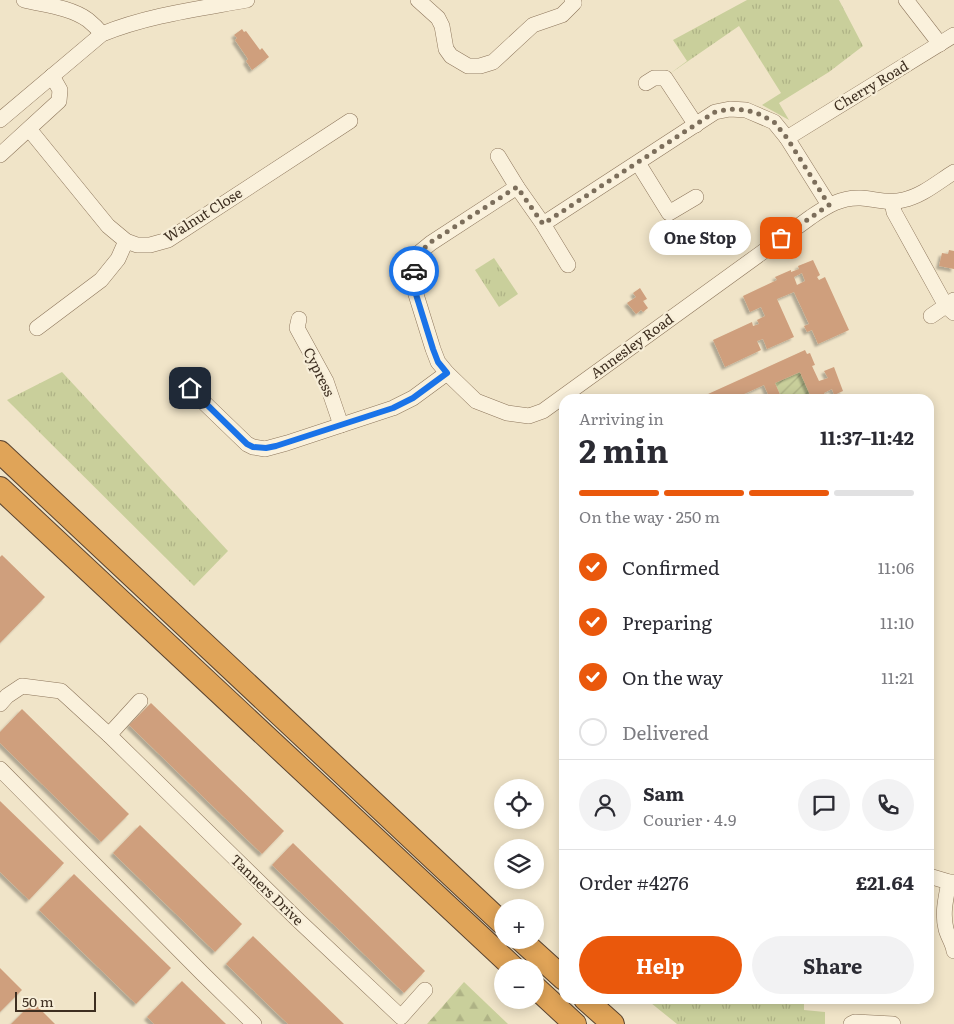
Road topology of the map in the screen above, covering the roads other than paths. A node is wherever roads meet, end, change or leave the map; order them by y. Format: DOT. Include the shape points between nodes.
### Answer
graph roads {
  1 [pos="24,0"];
  2 [pos="246,0"];
  3 [pos="418,0"];
  4 [pos="572,0"];
  5 [pos="906,0"];
  6 [pos="102,34"];
  7 [pos="954,35"];
  8 [pos="940,44"];
  9 [pos="52,76"];
  10 [pos="646,83"];
  11 [pos="0,120"];
  12 [pos="350,121"];
  13 [pos="696,125"];
  14 [pos="29,129"];
  15 [pos="787,138"];
  16 [pos="0,155"];
  17 [pos="498,156"];
  18 [pos="638,163"];
  19 [pos="954,172"];
  20 [pos="517,187"];
  21 [pos="696,197"];
  22 [pos="892,202"];
  23 [pos="829,205"];
  24 [pos="543,224"];
  25 [pos="126,241"];
  26 [pos="568,265"];
  27 [pos="952,306"];
  28 [pos="931,316"];
  29 [pos="299,319"];
  30 [pos="37,328"];
  31 [pos="447,373"];
  32 [pos="566,394"];
  33 [pos="178,395"];
  34 [pos="559,399"];
  35 [pos="341,425"];
  36 [pos="0,452"];
  37 [pos="0,488"];
  38 [pos="140,701"];
  39 [pos="0,704"];
  40 [pos="108,735"];
  41 [pos="0,769"];
  42 [pos="934,877"];
  43 [pos="952,882"];
  44 [pos="494,915"];
  45 [pos="531,949"];
  46 [pos="954,952"];
  47 [pos="504,959"];
  48 [pos="559,974"];
  49 [pos="425,990"];
  50 [pos="544,995"];
  51 [pos="591,1004"];
  52 [pos="254,1024"];
  53 [pos="575,1024"];
  54 [pos="613,1024"];
  55 [pos="851,1024"];
  56 [pos="893,1024"];
  1 -- 6 [label="street" via="75,13"];
  2 -- 6 [label="street" via="158,16"];
  3 -- 4 [label="street" via="438,18 451,56 468,66 493,62 533,25 562,15 574,3"];
  5 -- 8 [label="street"];
  6 -- 9 [label="street"];
  7 -- 8 [label="street, Cherry Road"];
  8 -- 15 [label="street, Cherry Road"];
  9 -- 11 [label="street"];
  9 -- 14 [label="street" via="60,90 59,101"];
  10 -- 13 [label="street" via="654,78 665,78"];
  12 -- 25 [label="street, Walnut Close" via="168,240 150,244"];
  13 -- 15 [label="street" via="715,112 746,110 774,122"];
  13 -- 18 [label="street"];
  14 -- 16 [label="street"];
  14 -- 25 [label="street" via="108,226"];
  15 -- 23 [label="street"];
  17 -- 20 [label="street"];
  18 -- 21 [label="street" via="670,213"];
  18 -- 24 [label="street"];
  19 -- 22 [label="street, Annesley Road" via="919,194"];
  20 -- 24 [label="street"];
  20 -- 31 [label="street, Annesley Road" via="420,252 414,271 414,288 438,362"];
  22 -- 23 [label="street, Annesley Road" via="860,198 844,199"];
  22 -- 27 [label="street" via="894,212"];
  23 -- 32 [label="street, Annesley Road"];
  24 -- 26 [label="street"];
  25 -- 30 [label="street" via="118,259 101,280 51,310"];
  27 -- 28 [label="street"];
  29 -- 35 [label="street, Cypress" via="297,328 326,382"];
  31 -- 34 [label="street, Annesley Road" via="476,402 507,413 529,416"];
  31 -- 35 [label="street" via="393,408"];
  33 -- 35 [label="street" via="190,388 253,447 280,445"];
  36 -- 44 [label="highway"];
  37 -- 47 [label="highway"];
  38 -- 40 [label="street"];
  39 -- 40 [label="street, Tanners Drive" via="22,686 61,691"];
  40 -- 49 [label="street, Tanners Drive" via="401,1017"];
  41 -- 52 [label="street"];
  42 -- 43 [label="street"];
  43 -- 46 [label="street" via="944,907 946,928"];
  45 -- 48 [label="highway"];
  50 -- 53 [label="highway"];
  51 -- 54 [label="highway"];
  55 -- 56 [label="street"];
}
